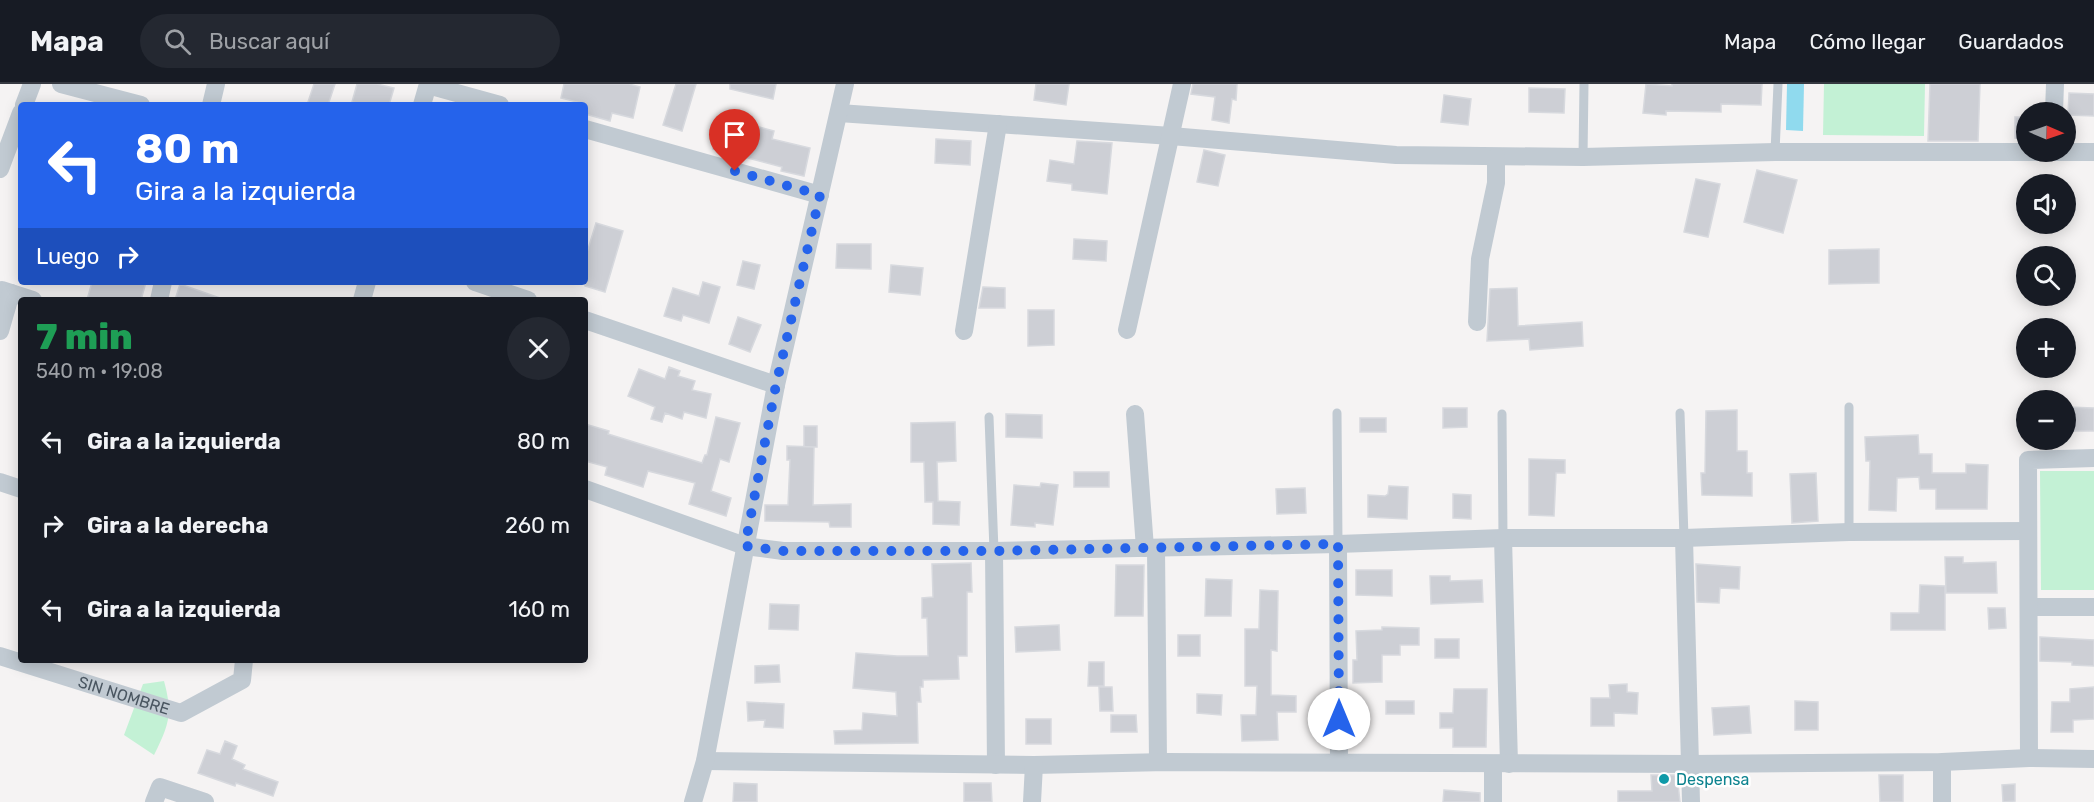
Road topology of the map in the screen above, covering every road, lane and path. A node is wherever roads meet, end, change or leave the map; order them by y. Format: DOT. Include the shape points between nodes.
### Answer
graph roads {
  1 [pos="32,84"];
  2 [pos="62,84"];
  3 [pos="216,84"];
  4 [pos="428,84"];
  5 [pos="845,84"];
  6 [pos="1182,84"];
  7 [pos="1584,84"];
  8 [pos="1778,84"];
  9 [pos="2055,84"];
  10 [pos="25,102"];
  11 [pos="130,102"];
  12 [pos="212,102"];
  13 [pos="423,102"];
  14 [pos="490,102"];
  15 [pos="2054,102"];
  16 [pos="839,113"];
  17 [pos="18,121"];
  18 [pos="998,124"];
  19 [pos="588,130"];
  20 [pos="1171,136"];
  21 [pos="1774,152"];
  22 [pos="2016,152"];
  23 [pos="2076,152"];
  24 [pos="2094,152"];
  25 [pos="1496,157"];
  26 [pos="1583,157"];
  27 [pos="0,168"];
  28 [pos="820,195"];
  29 [pos="484,285"];
  30 [pos="6,291"];
  31 [pos="24,297"];
  32 [pos="519,297"];
  33 [pos="588,321"];
  34 [pos="1477,322"];
  35 [pos="1127,330"];
  36 [pos="0,331"];
  37 [pos="964,331"];
  38 [pos="776,385"];
  39 [pos="1848,407"];
  40 [pos="1337,413"];
  41 [pos="1680,413"];
  42 [pos="1136,414"];
  43 [pos="1503,414"];
  44 [pos="989,417"];
  45 [pos="2094,458"];
  46 [pos="0,482"];
  47 [pos="18,488"];
  48 [pos="588,490"];
  49 [pos="2028,531"];
  50 [pos="1849,532"];
  51 [pos="1503,538"];
  52 [pos="1684,538"];
  53 [pos="1338,544"];
  54 [pos="745,546"];
  55 [pos="1150,548"];
  56 [pos="994,551"];
  57 [pos="2029,607"];
  58 [pos="2094,607"];
  59 [pos="0,656"];
  60 [pos="18,662"];
  61 [pos="22,663"];
  62 [pos="244,663"];
  63 [pos="2029,758"];
  64 [pos="2094,759"];
  65 [pos="705,761"];
  66 [pos="1158,762"];
  67 [pos="1339,762"];
  68 [pos="1942,762"];
  69 [pos="1501,764"];
  70 [pos="1690,764"];
  71 [pos="996,765"];
  72 [pos="1034,765"];
  73 [pos="154,802"];
  74 [pos="205,802"];
  75 [pos="693,802"];
  76 [pos="1032,802"];
  77 [pos="1493,802"];
  78 [pos="1691,802"];
  79 [pos="1942,802"];
  1 -- 10 [label="street"];
  2 -- 11 [label="street"];
  3 -- 12 [label="street"];
  4 -- 13 [label="street"];
  4 -- 14 [label="street"];
  5 -- 16 [label="street"];
  6 -- 20 [label="street"];
  7 -- 26 [label="lane"];
  8 -- 21 [label="lane"];
  9 -- 15 [label="street"];
  16 -- 18 [label="street"];
  16 -- 28 [label="street"];
  17 -- 27 [label="street"];
  18 -- 20 [label="street"];
  18 -- 37 [label="street"];
  19 -- 28 [label="street"];
  20 -- 25 [label="street" via="1396,154"];
  20 -- 35 [label="street"];
  21 -- 22 [label="street"];
  21 -- 26 [label="street"];
  23 -- 24 [label="street"];
  25 -- 26 [label="street"];
  25 -- 34 [label="street" via="1496,183 1480,259"];
  28 -- 38 [label="street"];
  29 -- 32 [label="street"];
  30 -- 31 [label="street"];
  30 -- 36 [label="street"];
  33 -- 38 [label="street"];
  38 -- 54 [label="street"];
  39 -- 50 [label="lane"];
  40 -- 53 [label="lane"];
  41 -- 52 [label="lane"];
  42 -- 55 [label="street"];
  43 -- 51 [label="lane"];
  44 -- 56 [label="lane"];
  45 -- 49 [label="street" via="2028,460"];
  46 -- 47 [label="street"];
  48 -- 54 [label="street"];
  49 -- 50 [label="street"];
  49 -- 57 [label="street"];
  50 -- 52 [label="street"];
  51 -- 52 [label="street"];
  51 -- 53 [label="street"];
  51 -- 69 [label="street"];
  52 -- 70 [label="street"];
  53 -- 55 [label="street"];
  53 -- 67 [label="street"];
  54 -- 56 [label="street" via="783,551"];
  54 -- 65 [label="street"];
  55 -- 56 [label="street"];
  55 -- 66 [label="street"];
  56 -- 71 [label="street"];
  57 -- 58 [label="street"];
  57 -- 63 [label="street"];
  59 -- 60 [label="street, SIN NOMBRE"];
  61 -- 62 [label="street, SIN NOMBRE" via="181,713 242,680"];
  63 -- 64 [label="street"];
  63 -- 68 [label="street"];
  65 -- 71 [label="street"];
  65 -- 75 [label="street"];
  66 -- 67 [label="street"];
  66 -- 72 [label="street"];
  67 -- 69 [label="street"];
  68 -- 70 [label="street"];
  68 -- 79 [label="street"];
  69 -- 70 [label="street"];
  69 -- 77 [label="street"];
  70 -- 78 [label="street"];
  71 -- 72 [label="street"];
  72 -- 76 [label="street"];
  73 -- 74 [label="street" via="160,787"];
}
